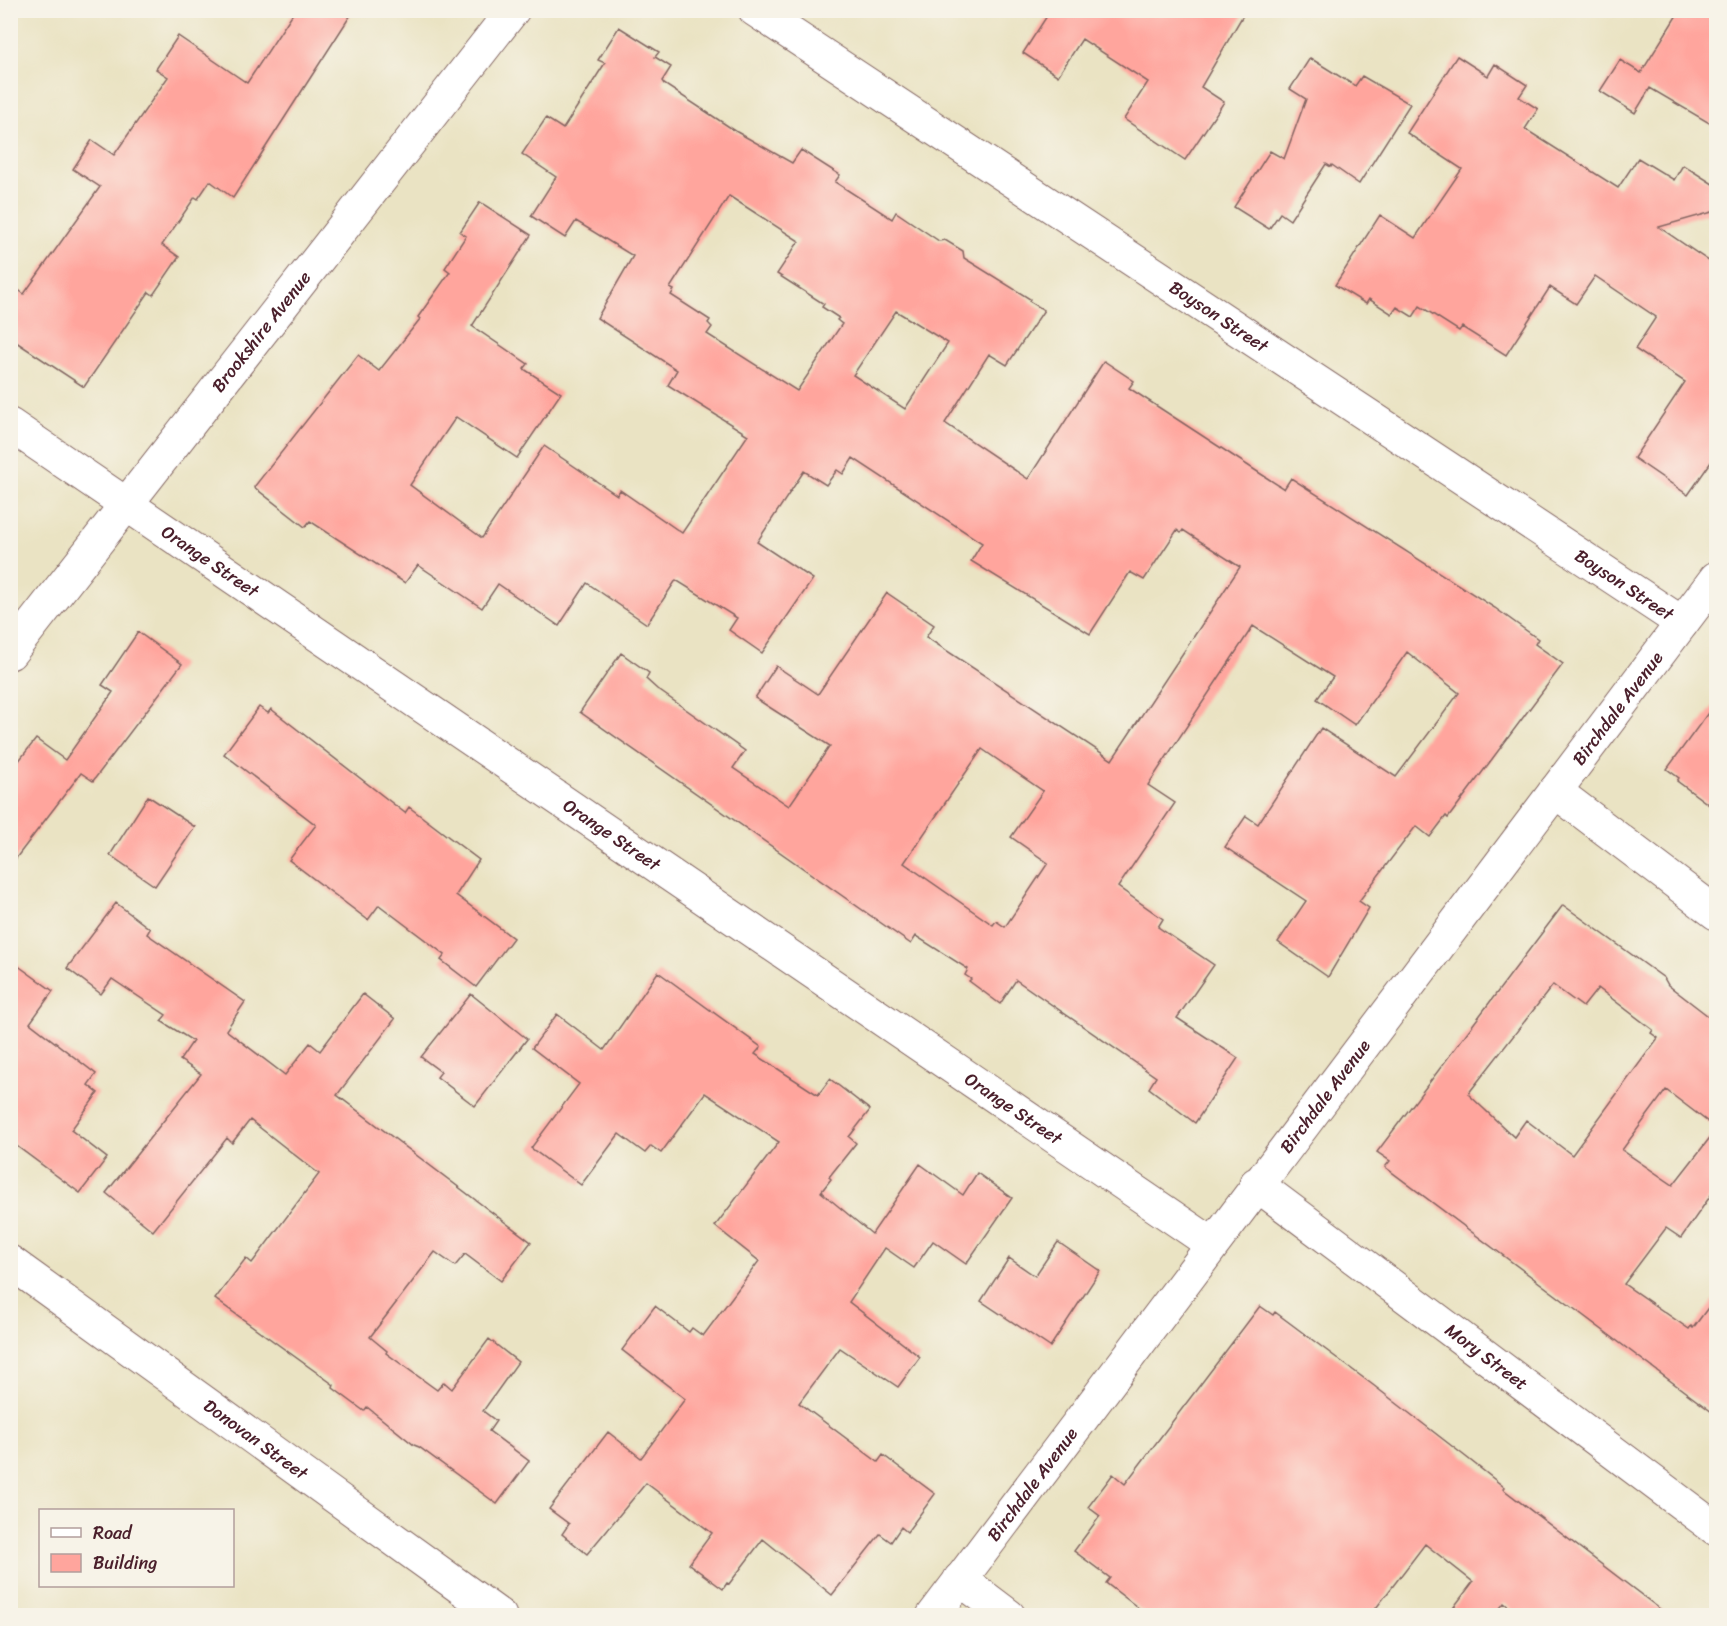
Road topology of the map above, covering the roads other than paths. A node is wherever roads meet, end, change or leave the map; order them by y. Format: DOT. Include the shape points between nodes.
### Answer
graph roads {
  1 [pos="513,10"];
  2 [pos="755,10"];
  3 [pos="10,425"];
  4 [pos="125,503"];
  5 [pos="1716,578"];
  6 [pos="1682,623"];
  7 [pos="10,653"];
  8 [pos="1555,791"];
  9 [pos="1716,913"];
  10 [pos="1256,1184"];
  11 [pos="1212,1244"];
  12 [pos="10,1262"];
  13 [pos="1716,1529"];
  14 [pos="960,1580"];
  15 [pos="501,1616"];
  16 [pos="933,1616"];
  17 [pos="1009,1616"];
  1 -- 4 [label="street, Brookshire Avenue"];
  2 -- 6 [label="street, Boyson Street"];
  3 -- 4 [label="street, Orange Street"];
  4 -- 7 [label="street, Brookshire Avenue"];
  4 -- 11 [label="street, Orange Street"];
  5 -- 6 [label="street, Birchdale Avenue"];
  6 -- 8 [label="street, Birchdale Avenue"];
  8 -- 9 [label="street"];
  8 -- 10 [label="street, Birchdale Avenue"];
  10 -- 11 [label="street, Birchdale Avenue"];
  10 -- 13 [label="street, Mory Street"];
  11 -- 14 [label="street, Birchdale Avenue"];
  12 -- 15 [label="street, Donovan Street"];
  14 -- 16 [label="street, Birchdale Avenue"];
  14 -- 17 [label="street"];
}
